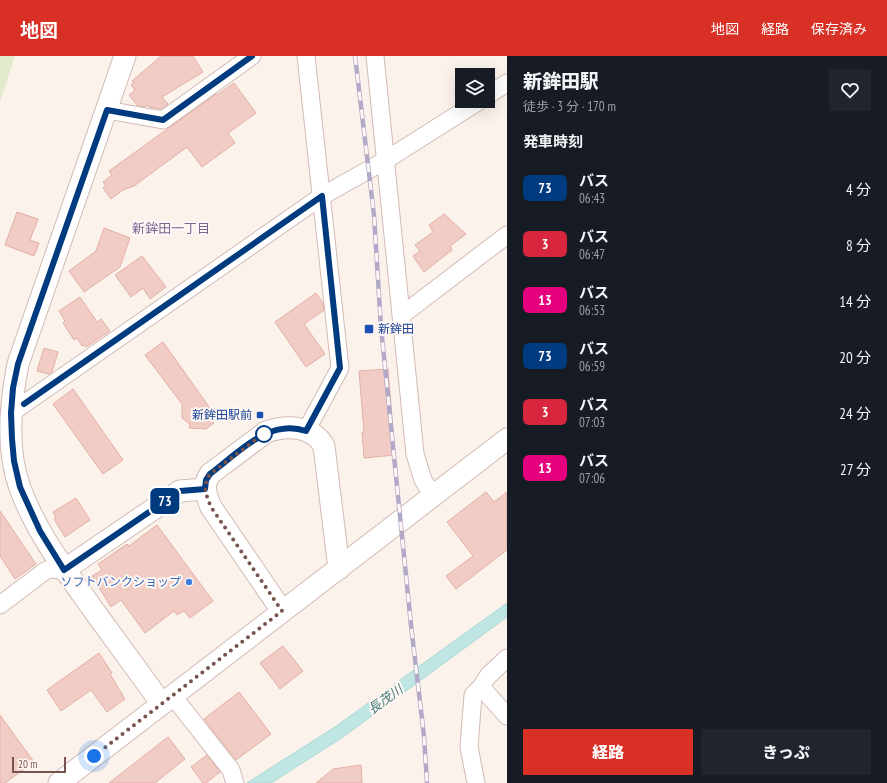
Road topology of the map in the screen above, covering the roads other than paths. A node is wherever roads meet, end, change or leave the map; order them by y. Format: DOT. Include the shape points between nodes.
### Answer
graph roads {
  1 [pos="125,56"];
  2 [pos="252,56"];
  3 [pos="306,56"];
  4 [pos="375,56"];
  5 [pos="507,83"];
  6 [pos="495,91"];
  7 [pos="468,108"];
  8 [pos="107,110"];
  9 [pos="386,160"];
  10 [pos="322,196"];
  11 [pos="507,235"];
  12 [pos="402,315"];
  13 [pos="11,413"];
  14 [pos="306,431"];
  15 [pos="507,439"];
  16 [pos="205,489"];
  17 [pos="433,496"];
  18 [pos="339,569"];
  19 [pos="64,570"];
  20 [pos="0,605"];
  21 [pos="282,611"];
  22 [pos="507,658"];
  23 [pos="481,687"];
  24 [pos="167,700"];
  25 [pos="507,716"];
  26 [pos="235,782"];
  27 [pos="59,783"];
  28 [pos="476,783"];
  1 -- 8 [label="street"];
  2 -- 8 [label="street" via="163,120"];
  3 -- 10 [label="street"];
  4 -- 9 [label="street"];
  5 -- 6 [label="street"];
  7 -- 9 [label="street"];
  8 -- 13 [label="street" via="18,364"];
  9 -- 10 [label="street"];
  9 -- 12 [label="street"];
  10 -- 13 [label="street"];
  10 -- 14 [label="street" via="340,368"];
  11 -- 12 [label="street"];
  12 -- 17 [label="street" via="415,454 418,469"];
  13 -- 19 [label="street" via="14,461 20,487 40,531"];
  14 -- 16 [label="street" via="287,428 266,432 210,474"];
  14 -- 18 [label="street" via="314,434 324,446"];
  15 -- 17 [label="street"];
  16 -- 19 [label="street" via="180,491"];
  16 -- 21 [label="street" via="211,507"];
  17 -- 18 [label="street"];
  18 -- 21 [label="street"];
  19 -- 20 [label="street" via="45,571"];
  19 -- 24 [label="street"];
  21 -- 24 [label="street"];
  22 -- 23 [label="street" via="488,676"];
  23 -- 25 [label="street"];
  23 -- 28 [label="street" via="473,696 469,747"];
  24 -- 26 [label="street" via="231,770"];
  24 -- 27 [label="street"];
}
